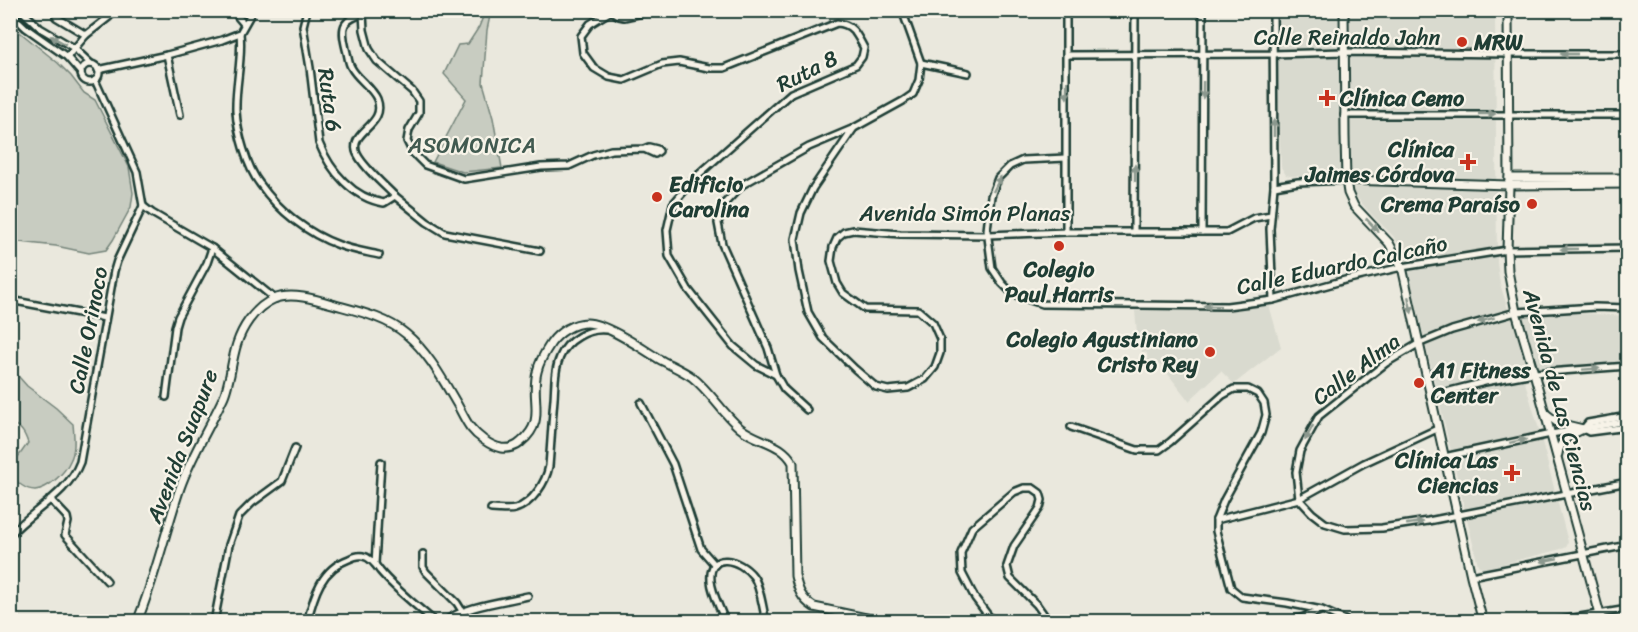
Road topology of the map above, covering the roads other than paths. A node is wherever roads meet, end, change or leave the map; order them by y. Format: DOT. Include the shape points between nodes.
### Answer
graph roads {
  1 [pos="113,10"];
  2 [pos="236,10"];
  3 [pos="253,10"];
  4 [pos="307,10"];
  5 [pos="370,10"];
  6 [pos="656,10"];
  7 [pos="903,10"];
  8 [pos="1066,10"];
  9 [pos="1135,10"];
  10 [pos="1203,10"];
  11 [pos="1273,10"];
  12 [pos="1344,10"];
  13 [pos="1508,10"];
  14 [pos="611,11"];
  15 [pos="10,13"];
  16 [pos="23,13"];
  17 [pos="363,13"];
  18 [pos="56,17"];
  19 [pos="19,22"];
  20 [pos="244,24"];
  21 [pos="240,33"];
  22 [pos="86,35"];
  23 [pos="74,48"];
  24 [pos="1344,52"];
  25 [pos="1203,54"];
  26 [pos="1273,54"];
  27 [pos="1508,54"];
  28 [pos="1628,54"];
  29 [pos="167,55"];
  30 [pos="1067,55"];
  31 [pos="1135,56"];
  32 [pos="67,57"];
  33 [pos="921,63"];
  34 [pos="92,64"];
  35 [pos="98,70"];
  36 [pos="968,72"];
  37 [pos="81,73"];
  38 [pos="95,80"];
  39 [pos="1508,114"];
  40 [pos="180,115"];
  41 [pos="1344,115"];
  42 [pos="1628,115"];
  43 [pos="854,128"];
  44 [pos="644,148"];
  45 [pos="1066,158"];
  46 [pos="1628,178"];
  47 [pos="1346,180"];
  48 [pos="1509,182"];
  49 [pos="1628,184"];
  50 [pos="1274,186"];
  51 [pos="395,196"];
  52 [pos="143,206"];
  53 [pos="1271,215"];
  54 [pos="1066,232"];
  55 [pos="1134,232"];
  56 [pos="1202,232"];
  57 [pos="988,235"];
  58 [pos="212,248"];
  59 [pos="1628,248"];
  60 [pos="1507,250"];
  61 [pos="540,251"];
  62 [pos="379,255"];
  63 [pos="1402,267"];
  64 [pos="275,299"];
  65 [pos="10,300"];
  66 [pos="1273,300"];
  67 [pos="1628,308"];
  68 [pos="1516,312"];
  69 [pos="105,318"];
  70 [pos="609,330"];
  71 [pos="1418,344"];
  72 [pos="1628,366"];
  73 [pos="1534,373"];
  74 [pos="776,375"];
  75 [pos="1430,396"];
  76 [pos="166,397"];
  77 [pos="641,403"];
  78 [pos="807,410"];
  79 [pos="1545,412"];
  80 [pos="1627,421"];
  81 [pos="1071,428"];
  82 [pos="1437,429"];
  83 [pos="1583,429"];
  84 [pos="1551,434"];
  85 [pos="295,448"];
  86 [pos="1444,457"];
  87 [pos="1558,459"];
  88 [pos="381,462"];
  89 [pos="1628,482"];
  90 [pos="1567,494"];
  91 [pos="50,499"];
  92 [pos="1299,499"];
  93 [pos="491,509"];
  94 [pos="1458,516"];
  95 [pos="1216,520"];
  96 [pos="10,535"];
  97 [pos="1628,545"];
  98 [pos="1583,553"];
  99 [pos="423,554"];
  100 [pos="375,564"];
  101 [pos="715,565"];
  102 [pos="1471,576"];
  103 [pos="107,581"];
  104 [pos="528,596"];
  105 [pos="1628,609"];
  106 [pos="1322,610"];
  107 [pos="462,611"];
  108 [pos="1601,617"];
  109 [pos="137,621"];
  110 [pos="215,621"];
  111 [pos="307,621"];
  112 [pos="435,621"];
  113 [pos="445,621"];
  114 [pos="725,621"];
  115 [pos="766,621"];
  116 [pos="880,621"];
  117 [pos="993,621"];
  118 [pos="1049,621"];
  119 [pos="1284,621"];
  120 [pos="1349,621"];
  121 [pos="1483,621"];
  122 [pos="1550,621"];
  1 -- 22 [label="street"];
  2 -- 20 [label="street"];
  3 -- 20 [label="street"];
  4 -- 51 [label="street, Ruta 6" via="303,26 323,153 336,174 365,196 384,203"];
  5 -- 17 [label="street, Ruta 6"];
  6 -- 14 [label="street, Ruta 8" via="624,17"];
  7 -- 33 [label="street"];
  8 -- 30 [label="street"];
  9 -- 31 [label="street"];
  10 -- 25 [label="street"];
  11 -- 26 [label="street"];
  12 -- 24 [label="street"];
  13 -- 27 [label="street, Avenida de Las Ciencias"];
  14 -- 74 [label="street, Ruta 8" via="581,36 583,53 594,68 624,80 670,63 724,68 837,23 854,30 864,48 856,65 791,93 697,176 673,204 667,230 669,256 688,289 733,346"];
  15 -- 19 [label="street"];
  16 -- 19 [label="street"];
  23 -- 16 [label="street, one-way"];
  17 -- 44 [label="street" via="369,49 376,61 412,91 418,101 419,112 407,141 424,165 464,179 541,166 569,166 611,150"];
  17 -- 51 [label="street, Ruta 6" via="347,21 342,33 350,66 376,98 379,110 360,136 357,152"];
  18 -- 22 [label="street"];
  19 -- 32 [label="street"];
  20 -- 21 [label="street"];
  21 -- 29 [label="street"];
  21 -- 62 [label="street" via="238,126 258,183 303,226 339,245"];
  22 -- 23 [label="street"];
  23 -- 32 [label="street"];
  23 -- 34 [label="street"];
  24 -- 26 [label="street, Calle Reinaldo Jahn"];
  24 -- 27 [label="street, Calle Reinaldo Jahn"];
  24 -- 41 [label="street"];
  25 -- 26 [label="street, Calle Reinaldo Jahn"];
  25 -- 31 [label="street, Calle Reinaldo Jahn"];
  25 -- 56 [label="street, one-way"];
  50 -- 26 [label="street, one-way"];
  28 -- 27 [label="street, Calle Reinaldo Jahn, one-way"];
  27 -- 39 [label="street, Avenida de Las Ciencias"];
  29 -- 35 [label="street"];
  29 -- 40 [label="street"];
  30 -- 31 [label="street, Calle Reinaldo Jahn"];
  30 -- 45 [label="street, one-way"];
  55 -- 31 [label="street, one-way"];
  32 -- 37 [label="street"];
  33 -- 36 [label="street"];
  33 -- 43 [label="street" via="913,94"];
  34 -- 35 [label="street"];
  34 -- 37 [label="street"];
  35 -- 38 [label="street"];
  37 -- 38 [label="street" via="87,81"];
  38 -- 52 [label="street" via="138,172"];
  41 -- 39 [label="street, one-way"];
  39 -- 42 [label="street"];
  39 -- 48 [label="street, Avenida de Las Ciencias"];
  41 -- 47 [label="street"];
  43 -- 57 [label="street, Avenida Simón Planas" via="813,188 795,238 808,312 823,338 876,387 898,390 925,379 935,367 940,339 933,323 918,310 865,309 843,293 831,261 837,238 853,230"];
  43 -- 74 [label="street" via="810,147 742,185 724,204 718,223"];
  45 -- 54 [label="street"];
  57 -- 45 [label="street, Calle Eduardo Calcaño, one-way" via="991,196 998,178 1010,166 1023,160"];
  46 -- 48 [label="street"];
  47 -- 48 [label="street"];
  47 -- 50 [label="street"];
  47 -- 63 [label="street, one-way" via="1354,206 1389,243"];
  48 -- 49 [label="street"];
  48 -- 60 [label="street, Avenida de Las Ciencias"];
  50 -- 53 [label="street"];
  51 -- 61 [label="street" via="445,233"];
  52 -- 58 [label="street"];
  52 -- 69 [label="street, Calle Orinoco" via="117,261"];
  53 -- 56 [label="street, Avenida Simón Planas" via="1259,216 1227,232"];
  53 -- 66 [label="street"];
  54 -- 55 [label="street, Avenida Simón Planas"];
  54 -- 57 [label="street, Avenida Simón Planas"];
  55 -- 56 [label="street, Avenida Simón Planas"];
  66 -- 57 [label="street, Calle Eduardo Calcaño, one-way" via="1227,306 1042,304 1013,294 1002,283 992,268"];
  58 -- 64 [label="street"];
  58 -- 76 [label="street" via="178,317"];
  59 -- 60 [label="street, Calle Eduardo Calcaño, one-way"];
  60 -- 63 [label="street, Calle Eduardo Calcaño"];
  60 -- 68 [label="street, Avenida de Las Ciencias"];
  63 -- 66 [label="street, Calle Eduardo Calcaño"];
  63 -- 71 [label="street, one-way"];
  64 -- 70 [label="street" via="320,300 397,327 428,359 471,428 485,441 501,448 516,446 530,435 535,425 537,371 552,342 577,324"];
  64 -- 109 [label="street, Avenida Suapure" via="258,309 240,333 226,393 180,487"];
  65 -- 69 [label="street"];
  67 -- 68 [label="street, Calle Alma"];
  68 -- 71 [label="street, Calle Alma, one-way"];
  68 -- 73 [label="street, Avenida de Las Ciencias"];
  69 -- 91 [label="street, Calle Orinoco" via="80,462 73,477"];
  70 -- 93 [label="street" via="585,333 560,356 547,478 529,500 516,508"];
  70 -- 116 [label="street" via="691,376 743,430 788,455 792,463 798,590 814,607"];
  71 -- 75 [label="street"];
  71 -- 92 [label="street, Calle Alma, one-way" via="1386,363 1318,416 1300,451 1296,471"];
  73 -- 72 [label="street, one-way"];
  73 -- 75 [label="street"];
  73 -- 79 [label="street, Avenida de Las Ciencias"];
  74 -- 78 [label="street, Ruta 8" via="784,389"];
  75 -- 82 [label="street"];
  77 -- 101 [label="street" via="673,464 701,549"];
  79 -- 83 [label="street" via="1558,423"];
  79 -- 84 [label="street, Avenida de Las Ciencias"];
  80 -- 83 [label="street" via="1589,432"];
  80 -- 83 [label="street" via="1588,423"];
  81 -- 95 [label="street" via="1137,450 1159,450 1223,395 1234,389 1258,394 1266,415 1261,434"];
  82 -- 86 [label="street"];
  82 -- 92 [label="street"];
  83 -- 84 [label="street"];
  83 -- 87 [label="street" via="1565,438"];
  86 -- 84 [label="street, one-way"];
  84 -- 87 [label="street, Avenida de Las Ciencias"];
  85 -- 110 [label="street" via="282,481 239,516 229,545"];
  86 -- 94 [label="street"];
  87 -- 90 [label="street, Avenida de Las Ciencias"];
  88 -- 100 [label="street"];
  89 -- 90 [label="street"];
  90 -- 94 [label="street"];
  90 -- 98 [label="street, Avenida de Las Ciencias"];
  91 -- 96 [label="street, Calle Orinoco"];
  91 -- 103 [label="street" via="67,518 65,535"];
  92 -- 94 [label="street, one-way" via="1325,523 1345,529 1382,528"];
  92 -- 95 [label="street"];
  94 -- 102 [label="street"];
  95 -- 106 [label="street" via="1231,588 1236,593"];
  97 -- 98 [label="street"];
  98 -- 102 [label="street, one-way"];
  98 -- 108 [label="street, Avenida de Las Ciencias"];
  99 -- 107 [label="street" via="426,572"];
  100 -- 111 [label="street" via="362,556 335,566 318,587"];
  100 -- 112 [label="street" via="395,588"];
  101 -- 114 [label="street" via="711,584"];
  101 -- 115 [label="street" via="733,560 744,566 754,578"];
  102 -- 121 [label="street"];
  104 -- 107 [label="street"];
  105 -- 108 [label="street"];
  106 -- 119 [label="street"];
  106 -- 120 [label="street"];
  107 -- 113 [label="street"];
  108 -- 122 [label="street"];
  117 -- 118 [label="street" via="962,573 962,553 972,528 1024,488 1033,488 1042,500 1014,546 1007,566 1010,578"];
}
